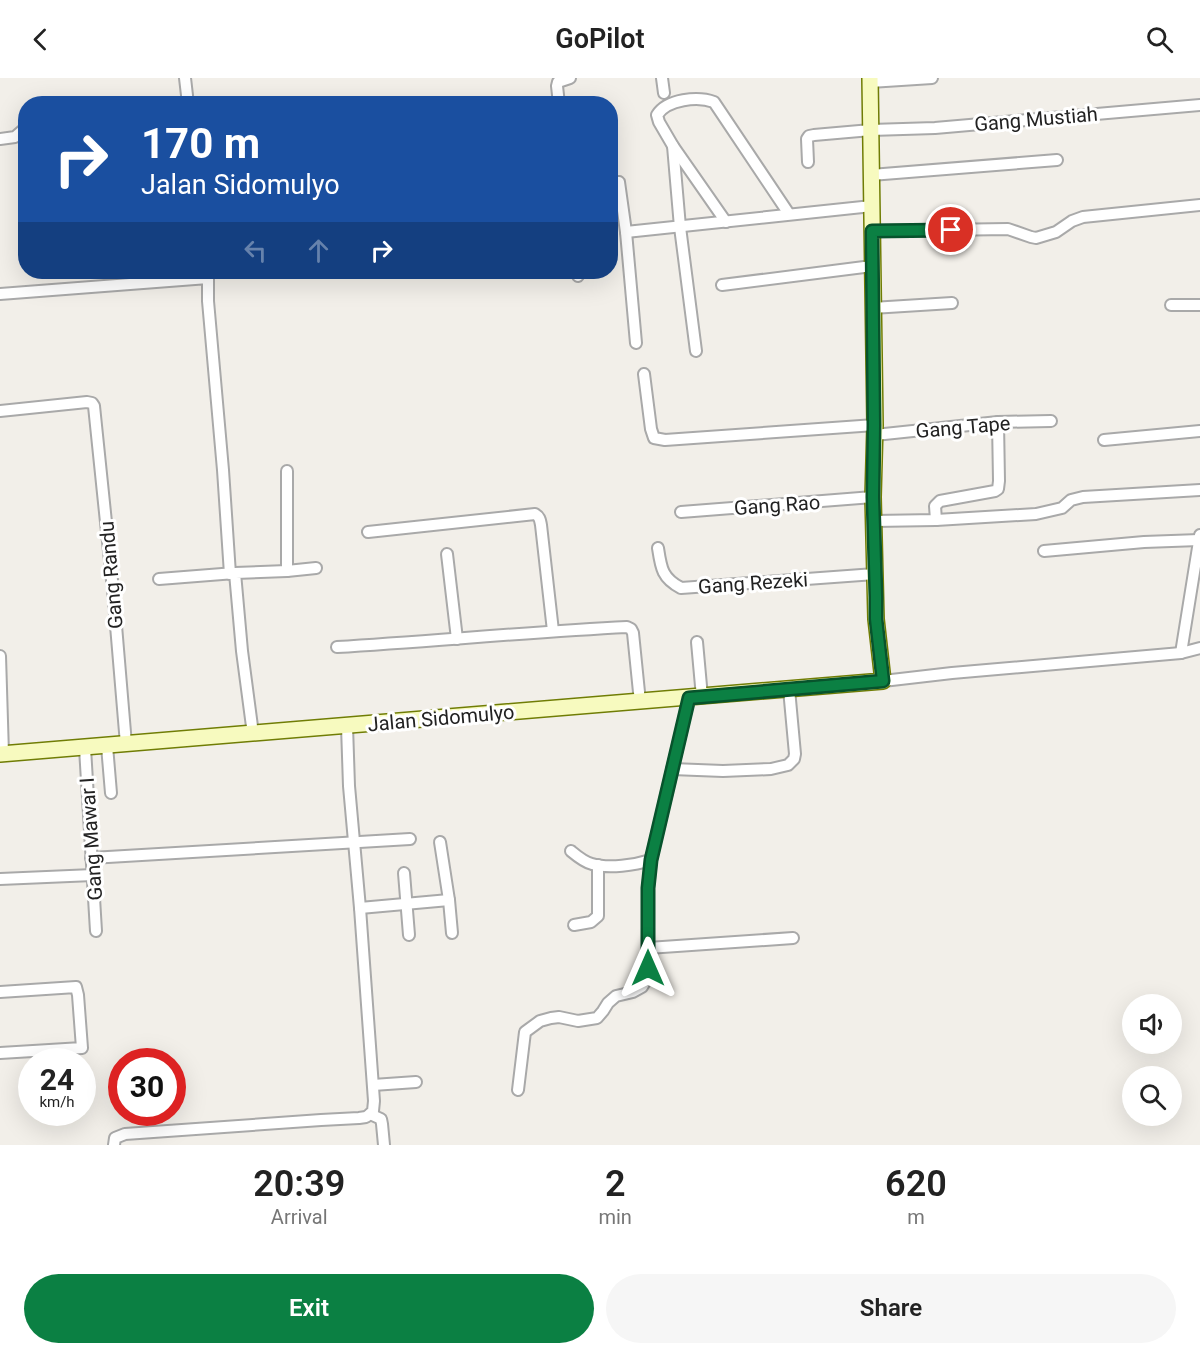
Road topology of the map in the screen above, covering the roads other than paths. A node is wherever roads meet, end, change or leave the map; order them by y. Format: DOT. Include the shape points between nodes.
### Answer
graph roads {
  1 [pos="185,78"];
  2 [pos="570,78"];
  3 [pos="662,78"];
  4 [pos="932,78"];
  5 [pos="870,80"];
  6 [pos="664,93"];
  7 [pos="187,96"];
  8 [pos="558,96"];
  9 [pos="1200,105"];
  10 [pos="871,130"];
  11 [pos="18,134"];
  12 [pos="0,139"];
  13 [pos="673,146"];
  14 [pos="1057,160"];
  15 [pos="808,162"];
  16 [pos="872,175"];
  17 [pos="619,183"];
  18 [pos="1200,205"];
  19 [pos="872,206"];
  20 [pos="789,214"];
  21 [pos="726,222"];
  22 [pos="680,227"];
  23 [pos="872,231"];
  24 [pos="626,232"];
  25 [pos="872,266"];
  26 [pos="195,279"];
  27 [pos="208,279"];
  28 [pos="722,285"];
  29 [pos="0,294"];
  30 [pos="952,303"];
  31 [pos="1171,305"];
  32 [pos="1200,305"];
  33 [pos="872,308"];
  34 [pos="636,343"];
  35 [pos="696,351"];
  36 [pos="644,374"];
  37 [pos="0,411"];
  38 [pos="1051,421"];
  39 [pos="999,422"];
  40 [pos="874,430"];
  41 [pos="1200,431"];
  42 [pos="1104,440"];
  43 [pos="287,471"];
  44 [pos="1200,490"];
  45 [pos="873,497"];
  46 [pos="681,512"];
  47 [pos="936,520"];
  48 [pos="874,521"];
  49 [pos="368,532"];
  50 [pos="1199,537"];
  51 [pos="658,548"];
  52 [pos="1044,551"];
  53 [pos="447,554"];
  54 [pos="316,568"];
  55 [pos="287,571"];
  56 [pos="232,573"];
  57 [pos="875,574"];
  58 [pos="159,579"];
  59 [pos="553,631"];
  60 [pos="457,639"];
  61 [pos="697,642"];
  62 [pos="337,647"];
  63 [pos="1200,648"];
  64 [pos="1181,653"];
  65 [pos="0,656"];
  66 [pos="883,681"];
  67 [pos="789,689"];
  68 [pos="695,697"];
  69 [pos="640,702"];
  70 [pos="347,726"];
  71 [pos="253,734"];
  72 [pos="126,744"];
  73 [pos="107,746"];
  74 [pos="85,748"];
  75 [pos="2,754"];
  76 [pos="672,769"];
  77 [pos="111,793"];
  78 [pos="410,839"];
  79 [pos="440,842"];
  80 [pos="353,843"];
  81 [pos="571,851"];
  82 [pos="91,858"];
  83 [pos="651,860"];
  84 [pos="598,865"];
  85 [pos="404,873"];
  86 [pos="93,875"];
  87 [pos="0,879"];
  88 [pos="449,900"];
  89 [pos="406,903"];
  90 [pos="360,908"];
  91 [pos="574,924"];
  92 [pos="96,931"];
  93 [pos="452,933"];
  94 [pos="409,935"];
  95 [pos="793,938"];
  96 [pos="648,948"];
  97 [pos="0,992"];
  98 [pos="0,1053"];
  99 [pos="416,1082"];
  100 [pos="373,1085"];
  101 [pos="518,1090"];
  102 [pos="370,1114"];
  103 [pos="114,1145"];
  104 [pos="384,1145"];
  1 -- 7 [label="street"];
  2 -- 8 [label="street" via="558,82"];
  3 -- 6 [label="street"];
  4 -- 5 [label="street"];
  5 -- 10 [label="street"];
  9 -- 10 [label="street, Gang Mustiah"];
  10 -- 15 [label="street, Gang Mustiah" via="809,136"];
  10 -- 16 [label="street"];
  11 -- 12 [label="street"];
  13 -- 20 [label="street" via="658,119 660,111 678,102 714,102"];
  13 -- 21 [label="street"];
  13 -- 22 [label="street"];
  14 -- 16 [label="street"];
  16 -- 19 [label="street"];
  17 -- 24 [label="street"];
  18 -- 23 [label="street" via="1083,217 1036,238 1008,229"];
  19 -- 20 [label="street"];
  19 -- 23 [label="street"];
  20 -- 21 [label="street"];
  21 -- 22 [label="street"];
  22 -- 24 [label="street"];
  22 -- 35 [label="street"];
  23 -- 25 [label="street"];
  24 -- 34 [label="street"];
  25 -- 28 [label="street"];
  25 -- 33 [label="street"];
  26 -- 29 [label="street"];
  27 -- 56 [label="street"];
  30 -- 33 [label="street"];
  31 -- 32 [label="street"];
  33 -- 40 [label="street"];
  36 -- 40 [label="street, Gang Tape" via="651,429 657,439"];
  37 -- 72 [label="street, Gang Randu" via="87,402 94,406"];
  38 -- 39 [label="street, Gang Tape"];
  39 -- 40 [label="street, Gang Tape"];
  39 -- 47 [label="street" via="998,489 940,501 935,506"];
  40 -- 45 [label="street"];
  41 -- 42 [label="street"];
  43 -- 55 [label="street"];
  44 -- 47 [label="street" via="1083,497 1062,508 1036,514"];
  45 -- 46 [label="street, Gang Rao"];
  45 -- 48 [label="street"];
  47 -- 48 [label="street"];
  48 -- 57 [label="street"];
  49 -- 59 [label="street" via="535,514 540,518"];
  50 -- 52 [label="street"];
  50 -- 64 [label="street"];
  51 -- 57 [label="street, Gang Rezeki" via="664,576 681,588"];
  53 -- 60 [label="street"];
  54 -- 55 [label="street"];
  55 -- 56 [label="street"];
  56 -- 58 [label="street"];
  56 -- 71 [label="street"];
  57 -- 66 [label="street"];
  59 -- 60 [label="street"];
  59 -- 69 [label="street" via="631,629"];
  60 -- 62 [label="street"];
  61 -- 68 [label="street"];
  63 -- 64 [label="street"];
  64 -- 66 [label="street"];
  65 -- 75 [label="street"];
  66 -- 67 [label="street, Jalan Sidomulyo"];
  67 -- 68 [label="street, Jalan Sidomulyo"];
  67 -- 76 [label="street" via="795,754 788,765 755,771"];
  68 -- 69 [label="street, Jalan Sidomulyo"];
  68 -- 76 [label="street"];
  69 -- 70 [label="street, Jalan Sidomulyo"];
  70 -- 71 [label="street, Jalan Sidomulyo"];
  70 -- 80 [label="street"];
  71 -- 72 [label="street, Jalan Sidomulyo"];
  72 -- 73 [label="street, Jalan Sidomulyo"];
  73 -- 74 [label="street, Jalan Sidomulyo"];
  73 -- 77 [label="street"];
  74 -- 75 [label="street, Jalan Sidomulyo"];
  74 -- 82 [label="street, Gang Mawar I"];
  76 -- 83 [label="street"];
  78 -- 80 [label="street"];
  79 -- 88 [label="street"];
  80 -- 82 [label="street"];
  80 -- 90 [label="street"];
  81 -- 84 [label="street"];
  82 -- 86 [label="street, Gang Mawar I"];
  83 -- 84 [label="street"];
  83 -- 96 [label="street"];
  84 -- 91 [label="street" via="598,916 591,922"];
  85 -- 89 [label="street"];
  86 -- 87 [label="street"];
  86 -- 92 [label="street, Gang Mawar I"];
  88 -- 89 [label="street"];
  88 -- 93 [label="street"];
  89 -- 90 [label="street"];
  89 -- 94 [label="street"];
  90 -- 100 [label="street"];
  95 -- 96 [label="street"];
  96 -- 101 [label="street" via="648,968 642,987 616,996 597,1018 551,1018 525,1032"];
  97 -- 98 [label="street" via="76,987 82,1048"];
  99 -- 100 [label="street"];
  100 -- 102 [label="street"];
  102 -- 103 [label="street" via="359,1118 124,1134 115,1138"];
  102 -- 104 [label="street" via="381,1119"];
}
